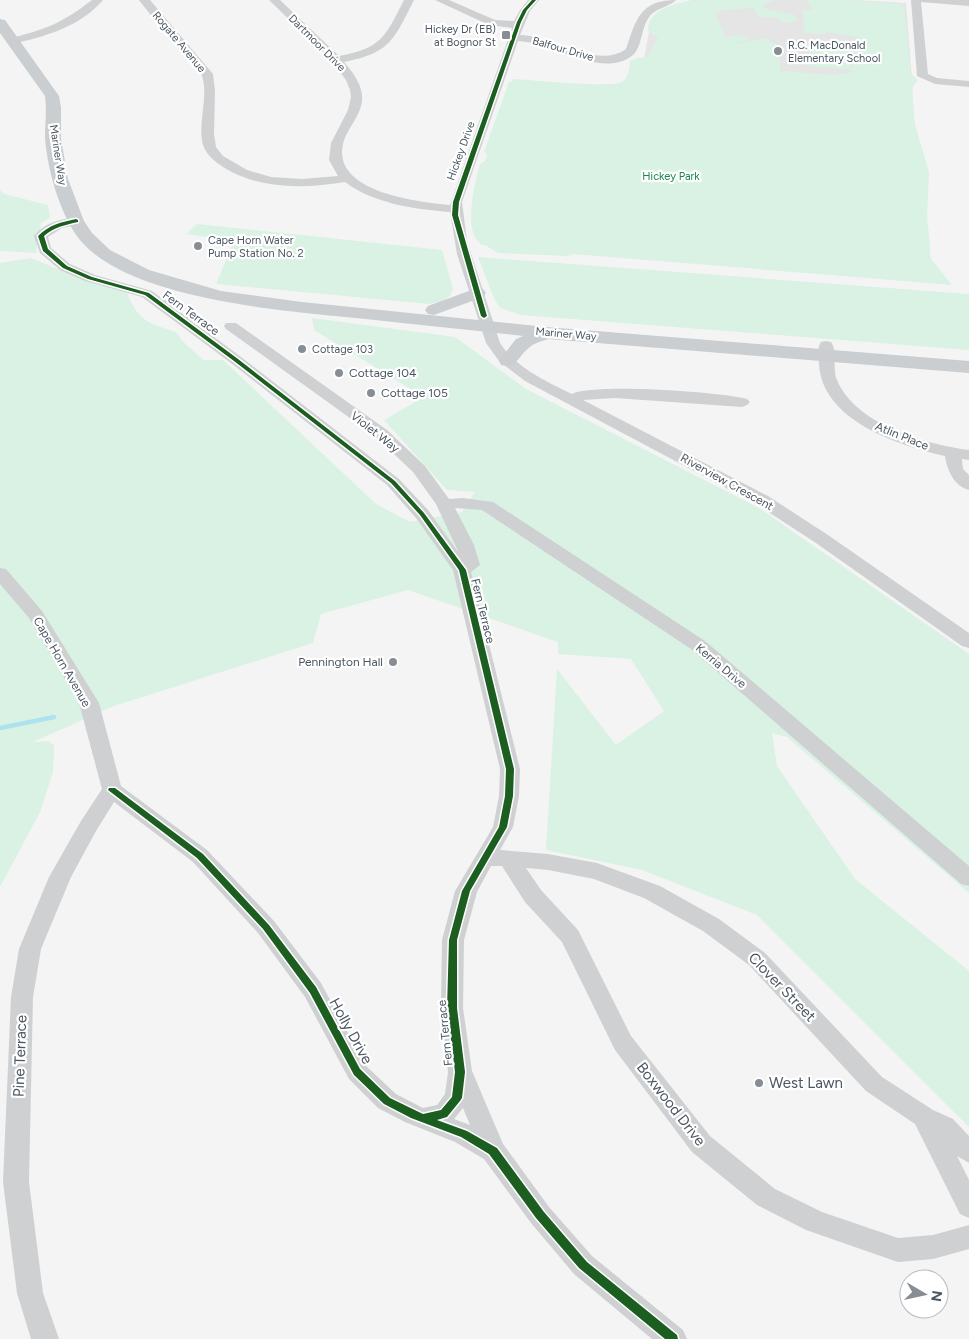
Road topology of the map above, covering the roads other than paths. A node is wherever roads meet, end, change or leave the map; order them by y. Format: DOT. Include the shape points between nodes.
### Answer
graph roads {
  1 [pos="98,0"];
  2 [pos="144,0"];
  3 [pos="274,0"];
  4 [pos="409,0"];
  5 [pos="440,0"];
  6 [pos="534,0"];
  7 [pos="671,0"];
  8 [pos="916,0"];
  9 [pos="924,0"];
  10 [pos="969,3"];
  11 [pos="518,25"];
  12 [pos="4,30"];
  13 [pos="514,38"];
  14 [pos="335,60"];
  15 [pos="928,80"];
  16 [pos="969,84"];
  17 [pos="348,178"];
  18 [pos="456,209"];
  19 [pos="76,221"];
  20 [pos="165,281"];
  21 [pos="477,293"];
  22 [pos="434,310"];
  23 [pos="486,321"];
  24 [pos="230,326"];
  25 [pos="546,332"];
  26 [pos="826,351"];
  27 [pos="969,356"];
  28 [pos="508,361"];
  29 [pos="969,367"];
  30 [pos="571,400"];
  31 [pos="742,402"];
  32 [pos="961,455"];
  33 [pos="969,485"];
  34 [pos="444,504"];
  35 [pos="462,570"];
  36 [pos="0,573"];
  37 [pos="969,642"];
  38 [pos="112,790"];
  39 [pos="497,858"];
  40 [pos="969,878"];
  41 [pos="460,1072"];
  42 [pos="924,1117"];
  43 [pos="423,1118"];
  44 [pos="493,1150"];
  45 [pos="969,1152"];
  46 [pos="969,1206"];
  47 [pos="969,1237"];
  48 [pos="45,1339"];
  49 [pos="673,1339"];
  1 -- 12 [label="street" via="59,28"];
  2 -- 17 [label="street, Rogate Avenue" via="207,74 210,87 208,140 218,158 243,173 275,182 306,184"];
  3 -- 14 [label="street, Dartmoor Drive"];
  4 -- 14 [label="street" via="384,44 370,52"];
  5 -- 11 [label="street" via="493,23"];
  6 -- 11 [label="street, Hickey Drive" via="523,12"];
  7 -- 13 [label="street, Balfour Drive" via="645,14 638,25 632,51 620,57 593,58 540,40"];
  8 -- 15 [label="street" via="923,74"];
  9 -- 10 [label="street"];
  11 -- 13 [label="street, Hickey Drive"];
  12 -- 19 [label="main road, Mariner Way" via="52,96 53,138 60,179"];
  13 -- 18 [label="street, Hickey Drive" via="458,192"];
  14 -- 17 [label="street, Dartmoor Drive" via="347,72 357,92 354,107 335,150 337,162"];
  15 -- 16 [label="street"];
  17 -- 18 [label="street" via="386,198"];
  18 -- 21 [label="street, Hickey Drive" via="455,216"];
  19 -- 20 [label="main road, Mariner Way" via="107,257 138,273"];
  19 -- 35 [label="street, Fern Terrace" via="47,229 41,236 45,250 66,267 90,278 147,294 236,360 393,482 422,514"];
  20 -- 22 [label="main road, Mariner Way"];
  20 -- 23 [label="main road, Mariner Way" via="242,300"];
  21 -- 22 [label="main road"];
  21 -- 23 [label="street, Hickey Drive"];
  22 -- 23 [label="main road, Mariner Way"];
  23 -- 25 [label="main road, Mariner Way"];
  23 -- 26 [label="main road, Mariner Way"];
  23 -- 28 [label="street, Riverview Crescent" via="494,344"];
  24 -- 34 [label="street, Violet Way" via="381,433 419,469"];
  25 -- 26 [label="main road, Mariner Way"];
  25 -- 28 [label="main road" via="524,342"];
  26 -- 27 [label="main road, Mariner Way"];
  26 -- 29 [label="main road, Mariner Way"];
  26 -- 32 [label="street, Atlin Place" via="829,380 855,412 898,436"];
  28 -- 30 [label="street, Riverview Crescent" via="530,378"];
  30 -- 31 [label="street" via="583,394 615,393"];
  30 -- 37 [label="street, Riverview Crescent" via="778,510"];
  32 -- 33 [label="street" via="955,470"];
  34 -- 35 [label="street, Violet Way" via="465,545 471,565"];
  34 -- 40 [label="street, Kerria Drive" via="487,506 698,645"];
  35 -- 39 [label="street, Fern Terrace" via="510,769 509,796"];
  36 -- 38 [label="street, Cape Horn Avenue" via="36,615 89,703"];
  38 -- 43 [label="street, Holly Drive" via="200,856 266,927 312,990 357,1072 386,1101"];
  38 -- 48 [label="street, Pine Terrace" via="88,826 56,886 30,949 22,997 16,1182 30,1293"];
  39 -- 41 [label="street, Fern Terrace" via="466,891 453,940 452,1008"];
  39 -- 42 [label="street, Clover Street" via="548,862 597,871 652,892 711,925 757,958 874,1084"];
  39 -- 47 [label="street, Boxwood Drive" via="570,936 623,1043 701,1144 766,1197 814,1222 898,1250 933,1247"];
  41 -- 43 [label="street, Fern Terrace" via="457,1098 444,1114"];
  41 -- 44 [label="street"];
  42 -- 45 [label="street, Clover Street" via="944,1127"];
  42 -- 46 [label="street"];
  43 -- 44 [label="street, Holly Drive"];
  44 -- 49 [label="street, Holly Drive" via="583,1265"];
}
